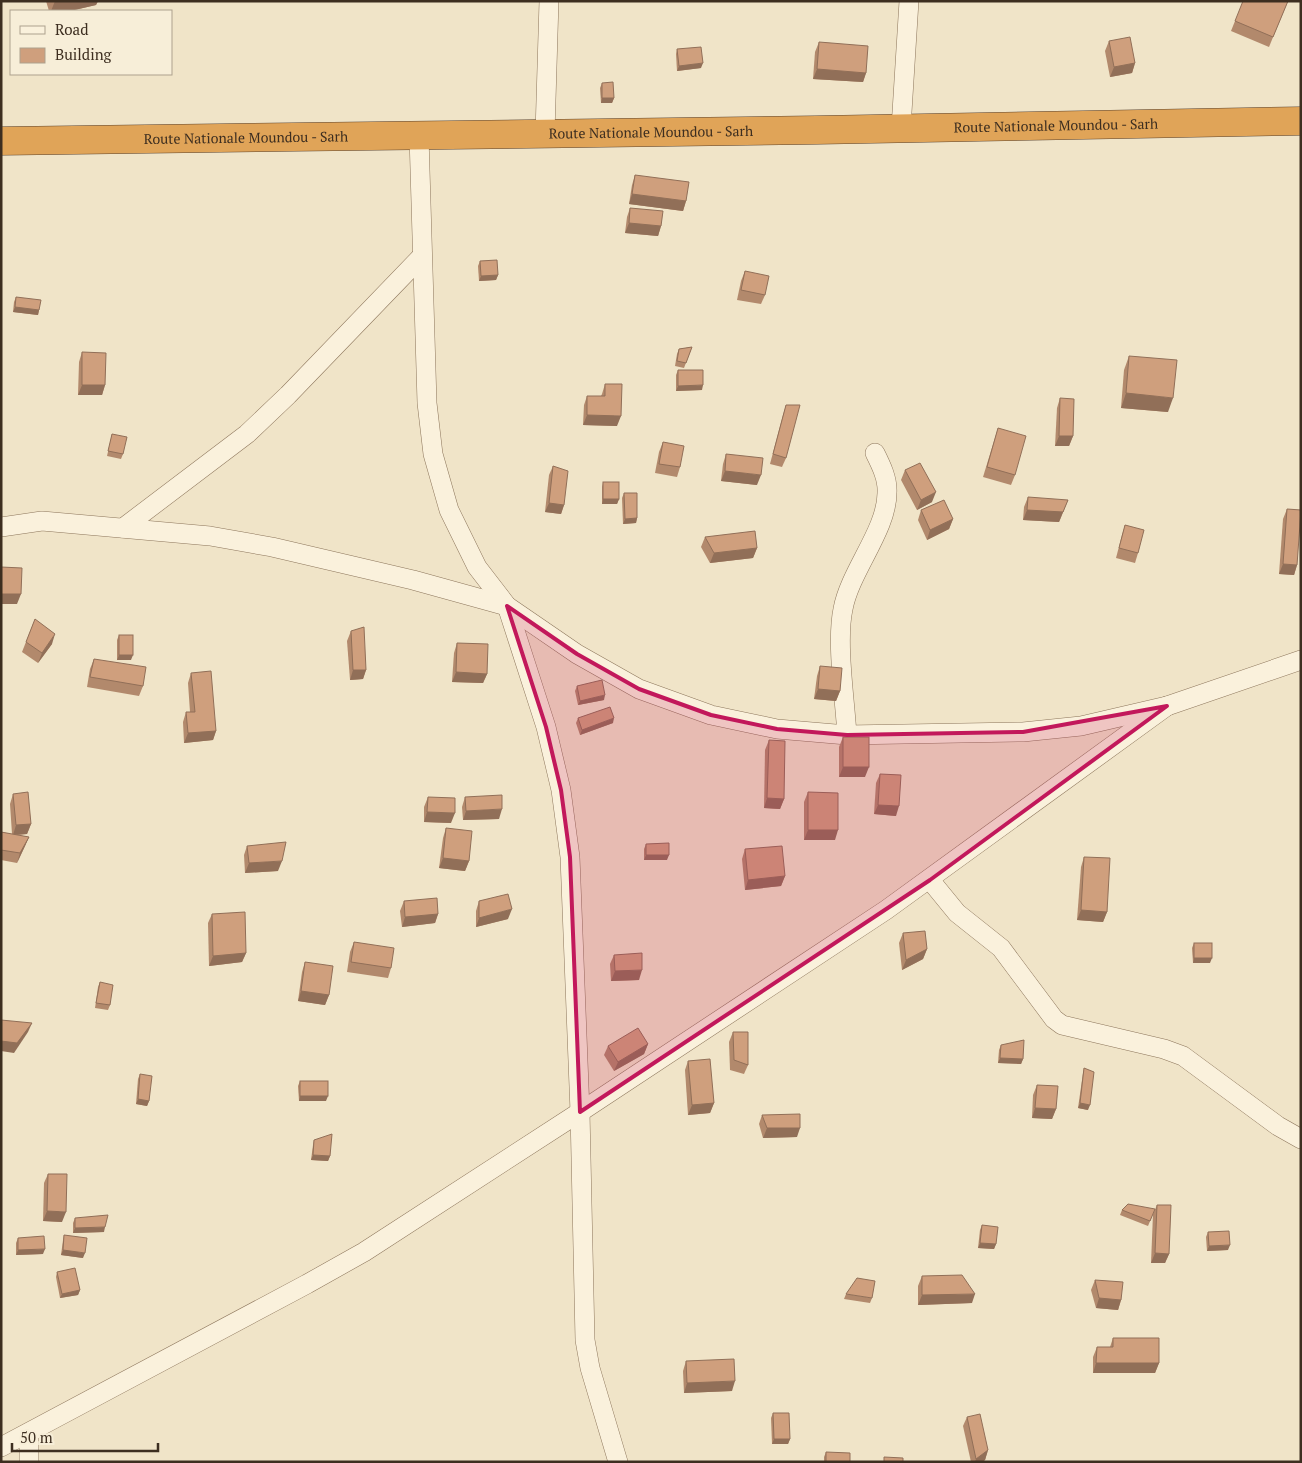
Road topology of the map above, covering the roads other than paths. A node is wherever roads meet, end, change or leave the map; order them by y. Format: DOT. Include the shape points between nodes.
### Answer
graph roads {
  1 [pos="549,1"];
  2 [pos="909,1"];
  3 [pos="1301,121"];
  4 [pos="901,128"];
  5 [pos="545,132"];
  6 [pos="419,136"];
  7 [pos="1,141"];
  8 [pos="422,256"];
  9 [pos="876,453"];
  10 [pos="1,527"];
  11 [pos="123,528"];
  12 [pos="506,606"];
  13 [pos="1301,660"];
  14 [pos="1168,706"];
  15 [pos="847,735"];
  16 [pos="930,880"];
  17 [pos="580,1112"];
  18 [pos="1301,1139"];
  19 [pos="29,1433"];
  20 [pos="1,1447"];
  21 [pos="29,1462"];
  22 [pos="618,1462"];
  1 -- 5 [label="street"];
  2 -- 4 [label="street"];
  3 -- 4 [label="highway, Route Nationale Moundou - Sarh"];
  4 -- 5 [label="highway, Route Nationale Moundou - Sarh"];
  5 -- 6 [label="highway, Route Nationale Moundou - Sarh"];
  6 -- 7 [label="highway, Route Nationale Moundou - Sarh"];
  6 -- 8 [label="street"];
  8 -- 11 [label="street" via="288,396 247,434"];
  8 -- 12 [label="street" via="427,403 433,454 449,510 477,567"];
  9 -- 15 [label="street" via="888,492 885,511 842,610"];
  10 -- 11 [label="street" via="42,522"];
  11 -- 12 [label="street" via="210,536 272,547"];
  12 -- 15 [label="street" via="577,654 638,689 711,715 777,729"];
  12 -- 17 [label="street" via="546,727 561,790 570,857"];
  13 -- 14 [label="street"];
  14 -- 15 [label="street" via="1081,726 1023,732"];
  14 -- 16 [label="street"];
  16 -- 17 [label="street"];
  16 -- 18 [label="street" via="958,913 1001,948 1054,1019 1062,1025 1183,1056 1278,1126"];
  17 -- 19 [label="street" via="364,1252"];
  17 -- 22 [label="street" via="585,1340"];
  19 -- 20 [label="street"];
  19 -- 21 [label="street"];
}
